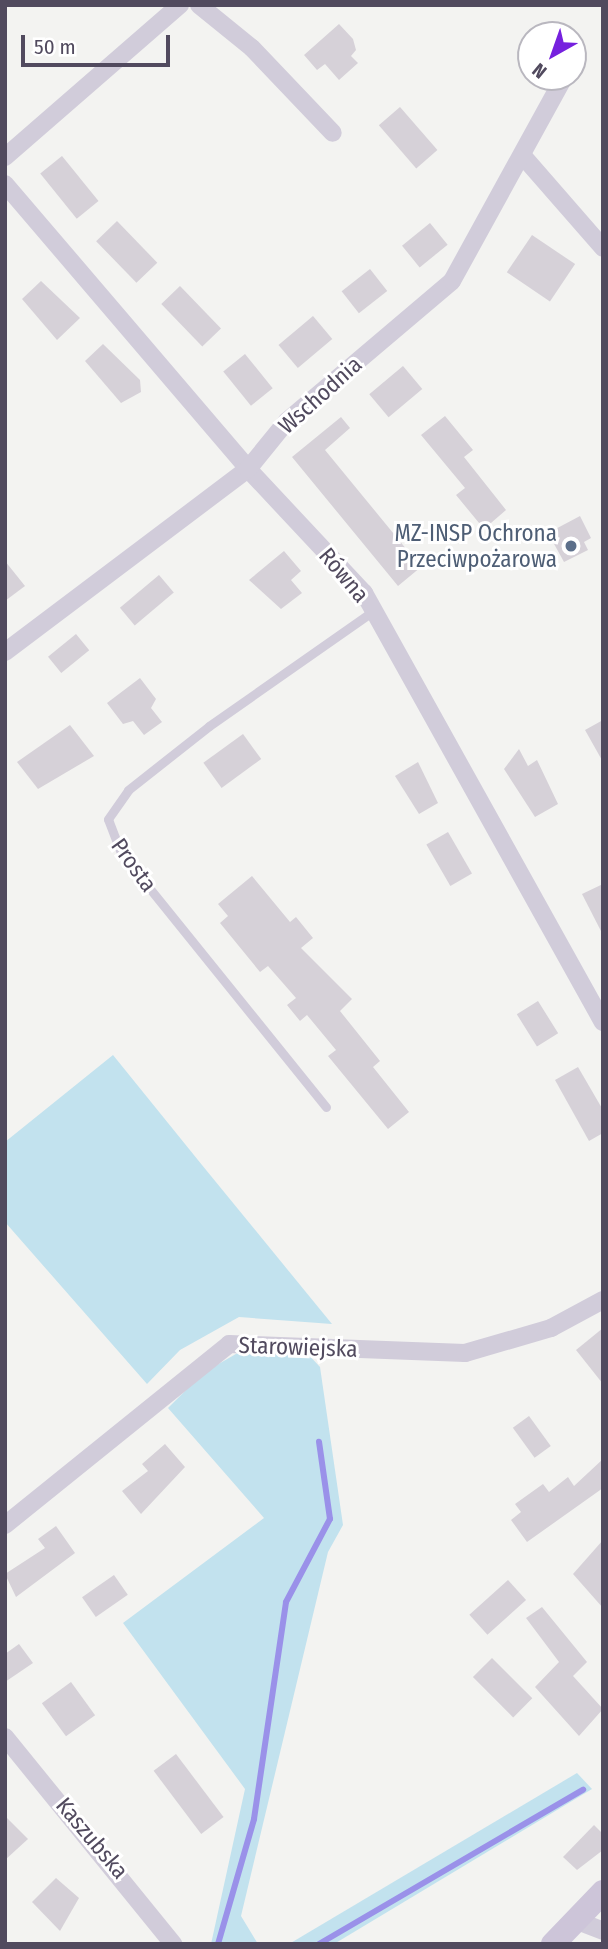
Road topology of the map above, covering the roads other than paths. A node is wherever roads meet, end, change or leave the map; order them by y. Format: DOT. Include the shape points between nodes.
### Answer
graph roads {
  1 [pos="180,5"];
  2 [pos="199,5"];
  3 [pos="556,91"];
  4 [pos="333,133"];
  5 [pos="522,155"];
  6 [pos="5,157"];
  7 [pos="5,184"];
  8 [pos="603,248"];
  9 [pos="248,469"];
  10 [pos="373,611"];
  11 [pos="5,652"];
  12 [pos="603,1022"];
  13 [pos="326,1107"];
  14 [pos="603,1300"];
  15 [pos="5,1525"];
  16 [pos="5,1737"];
  17 [pos="603,1892"];
  18 [pos="575,1920"];
  19 [pos="603,1931"];
  20 [pos="173,1944"];
  21 [pos="553,1944"];
  1 -- 6 [label="street"];
  2 -- 4 [label="street" via="252,48"];
  3 -- 5 [label="street, Wschodnia"];
  5 -- 8 [label="street"];
  5 -- 9 [label="street, Wschodnia" via="452,281 287,421"];
  7 -- 9 [label="street, Równa"];
  9 -- 10 [label="street, Równa"];
  9 -- 11 [label="street, Wschodnia"];
  10 -- 12 [label="street, Równa"];
  10 -- 13 [label="lane, Prosta" via="198,734 128,790 108,819 121,853"];
  14 -- 15 [label="street, Starowiejska" via="551,1328 466,1353 229,1343"];
  16 -- 20 [label="street, Kaszubska"];
  17 -- 18 [label="street"];
  18 -- 19 [label="street"];
  18 -- 21 [label="street"];
}
